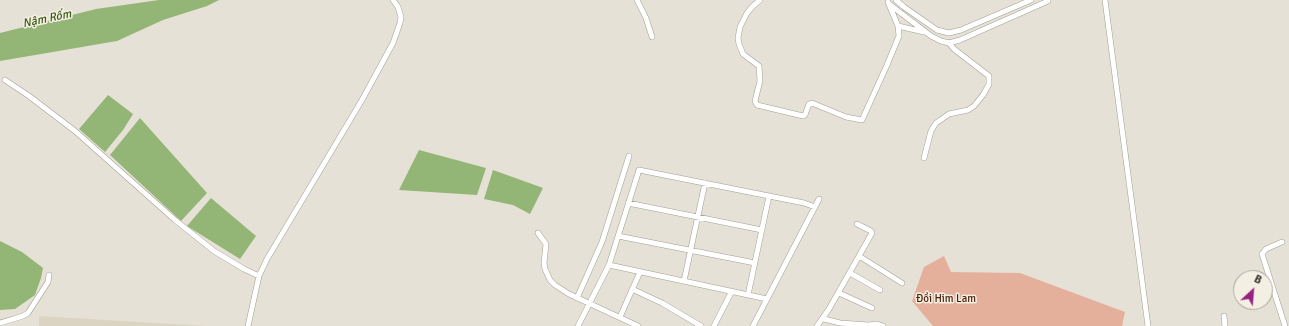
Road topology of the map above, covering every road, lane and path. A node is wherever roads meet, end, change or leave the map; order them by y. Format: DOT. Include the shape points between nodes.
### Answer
graph roads {
  1 [pos="393,0"];
  2 [pos="637,0"];
  3 [pos="760,0"];
  4 [pos="896,0"];
  5 [pos="1031,0"];
  6 [pos="1048,0"];
  7 [pos="1105,0"];
  8 [pos="887,1"];
  9 [pos="898,26"];
  10 [pos="926,32"];
  11 [pos="652,37"];
  12 [pos="949,43"];
  13 [pos="5,80"];
  14 [pos="629,156"];
  15 [pos="924,158"];
  16 [pos="705,183"];
  17 [pos="769,196"];
  18 [pos="819,200"];
  19 [pos="628,203"];
  20 [pos="815,207"];
  21 [pos="697,217"];
  22 [pos="857,224"];
  23 [pos="762,230"];
  24 [pos="538,233"];
  25 [pos="618,236"];
  26 [pos="1282,242"];
  27 [pos="690,251"];
  28 [pos="860,256"];
  29 [pos="755,263"];
  30 [pos="609,265"];
  31 [pos="640,272"];
  32 [pos="850,273"];
  33 [pos="49,275"];
  34 [pos="259,276"];
  35 [pos="684,281"];
  36 [pos="902,283"];
  37 [pos="632,289"];
  38 [pos="880,290"];
  39 [pos="732,291"];
  40 [pos="839,293"];
  41 [pos="748,295"];
  42 [pos="577,298"];
  43 [pos="767,299"];
  44 [pos="589,303"];
  45 [pos="872,308"];
  46 [pos="1224,316"];
  47 [pos="620,317"];
  48 [pos="824,319"];
  49 [pos="0,323"];
  50 [pos="248,326"];
  51 [pos="578,326"];
  52 [pos="638,326"];
  53 [pos="702,326"];
  54 [pos="714,326"];
  55 [pos="753,326"];
  56 [pos="817,326"];
  57 [pos="883,326"];
  58 [pos="1148,326"];
  59 [pos="1225,326"];
  60 [pos="1285,326"];
  1 -- 34 [label="street" via="401,17 393,43 362,100 266,259"];
  2 -- 11 [label="street"];
  3 -- 9 [label="street" via="747,13 738,38 743,54 759,66 760,84 756,104 802,116 812,103 846,118 862,120 894,47 899,33"];
  4 -- 5 [label="street" via="937,30 950,33"];
  6 -- 12 [label="street"];
  7 -- 58 [label="street"];
  8 -- 9 [label="street"];
  8 -- 10 [label="street" via="895,10"];
  9 -- 10 [label="street"];
  10 -- 12 [label="street"];
  12 -- 15 [label="street" via="989,76 989,84 974,106 949,114 936,123 931,131"];
  13 -- 34 [label="street" via="75,131 175,220 214,251"];
  14 -- 42 [label="street" via="602,242"];
  16 -- 17 [label="street"];
  16 -- 19 [label="street" via="639,170"];
  16 -- 21 [label="street"];
  17 -- 20 [label="street"];
  17 -- 23 [label="street"];
  18 -- 20 [label="street"];
  19 -- 21 [label="street"];
  19 -- 25 [label="street"];
  20 -- 43 [label="street"];
  21 -- 23 [label="street"];
  21 -- 27 [label="street"];
  22 -- 28 [label="street" via="872,233"];
  23 -- 29 [label="street"];
  24 -- 42 [label="street" via="546,244 544,266 550,280"];
  25 -- 27 [label="street"];
  25 -- 30 [label="street"];
  26 -- 60 [label="street" via="1266,249 1262,254"];
  27 -- 29 [label="street"];
  27 -- 35 [label="street"];
  28 -- 32 [label="street"];
  28 -- 36 [label="street"];
  29 -- 41 [label="street"];
  30 -- 31 [label="street"];
  30 -- 44 [label="street"];
  31 -- 35 [label="street"];
  31 -- 37 [label="street"];
  32 -- 38 [label="street"];
  32 -- 40 [label="street"];
  33 -- 49 [label="street" via="48,282 28,314"];
  34 -- 50 [label="street"];
  35 -- 39 [label="street"];
  37 -- 47 [label="street"];
  37 -- 53 [label="street" via="662,302"];
  39 -- 41 [label="street"];
  39 -- 54 [label="street"];
  40 -- 45 [label="street"];
  40 -- 48 [label="street"];
  41 -- 43 [label="street"];
  42 -- 44 [label="street"];
  43 -- 55 [label="street"];
  44 -- 47 [label="street"];
  44 -- 51 [label="street"];
  46 -- 59 [label="street"];
  47 -- 52 [label="street"];
  48 -- 56 [label="street"];
  48 -- 57 [label="street" via="840,323"];
}
